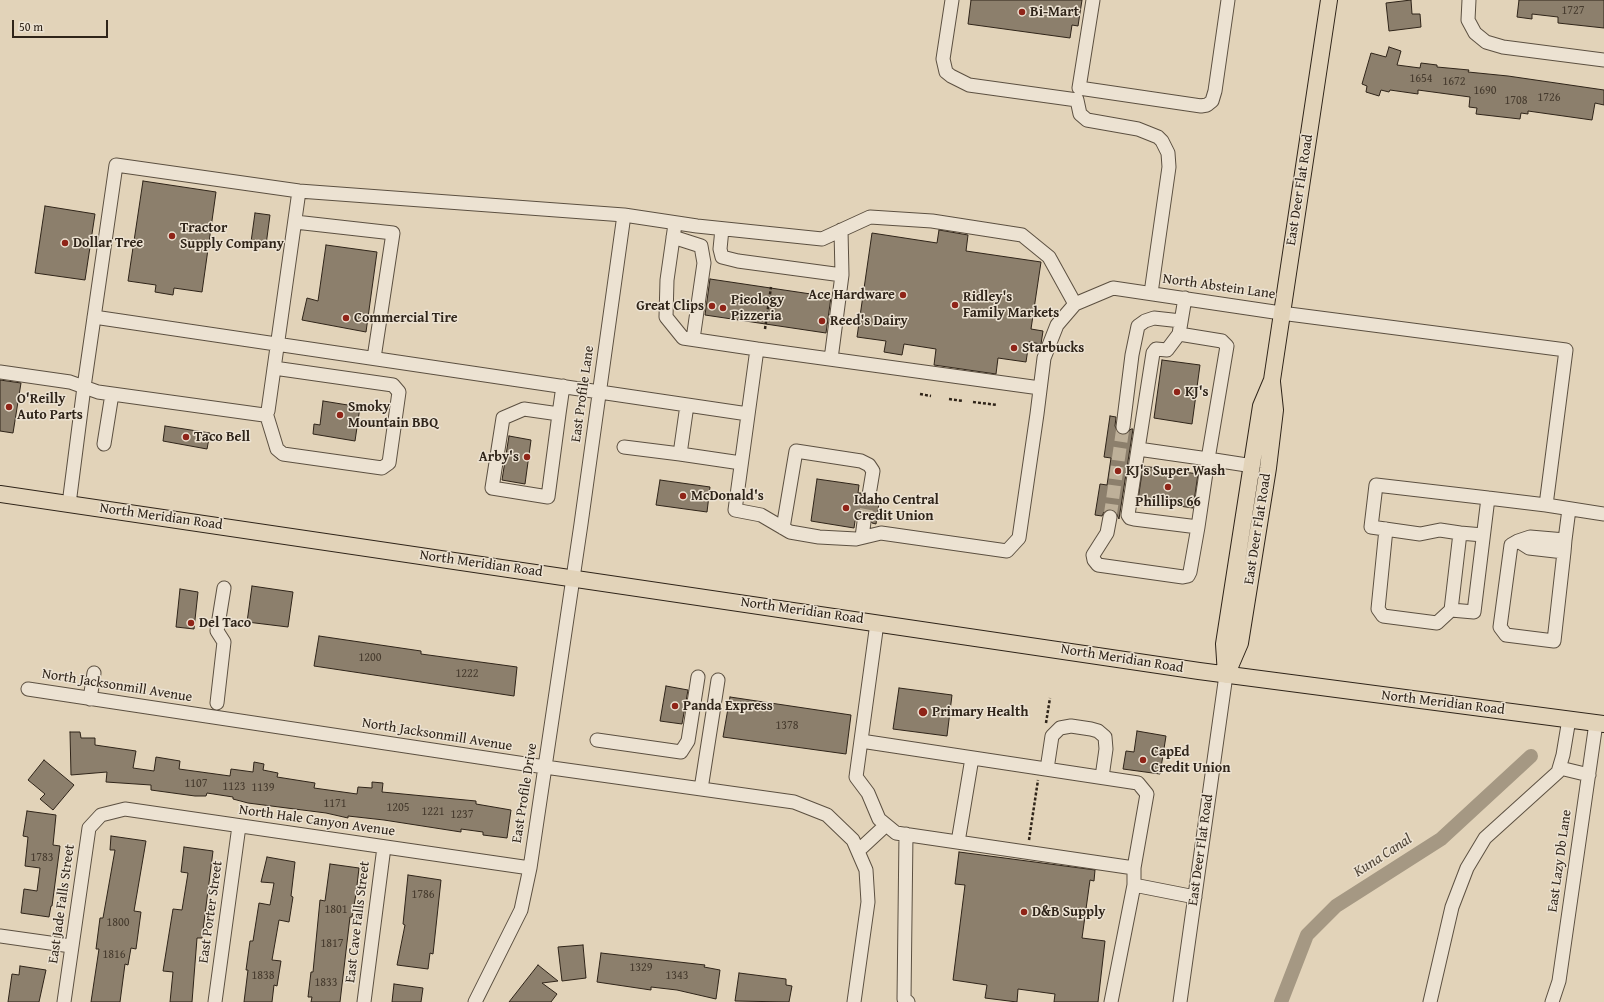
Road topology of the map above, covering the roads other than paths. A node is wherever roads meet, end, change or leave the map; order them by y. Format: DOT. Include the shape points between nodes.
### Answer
graph roads {
  1 [pos="952,0"];
  2 [pos="1093,0"];
  3 [pos="1228,0"];
  4 [pos="1329,0"];
  5 [pos="1469,0"];
  6 [pos="1604,60"];
  7 [pos="1078,94"];
  8 [pos="299,191"];
  9 [pos="624,215"];
  10 [pos="295,222"];
  11 [pos="675,224"];
  12 [pos="722,229"];
  13 [pos="841,230"];
  14 [pos="673,237"];
  15 [pos="842,275"];
  16 [pos="1151,294"];
  17 [pos="1185,298"];
  18 [pos="1075,304"];
  19 [pos="1281,313"];
  20 [pos="94,317"];
  21 [pos="1180,328"];
  22 [pos="693,339"];
  23 [pos="278,344"];
  24 [pos="757,349"];
  25 [pos="374,358"];
  26 [pos="831,359"];
  27 [pos="274,368"];
  28 [pos="0,372"];
  29 [pos="1272,380"];
  30 [pos="563,386"];
  31 [pos="84,387"];
  32 [pos="1040,388"];
  33 [pos="600,392"];
  34 [pos="112,394"];
  35 [pos="687,405"];
  36 [pos="266,413"];
  37 [pos="559,414"];
  38 [pos="748,414"];
  39 [pos="1123,427"];
  40 [pos="104,444"];
  41 [pos="624,447"];
  42 [pos="1138,449"];
  43 [pos="680,454"];
  44 [pos="1208,459"];
  45 [pos="741,463"];
  46 [pos="1253,466"];
  47 [pos="0,494"];
  48 [pos="869,495"];
  49 [pos="1488,498"];
  50 [pos="69,504"];
  51 [pos="1546,505"];
  52 [pos="1569,509"];
  53 [pos="1604,514"];
  54 [pos="1110,517"];
  55 [pos="864,522"];
  56 [pos="1198,527"];
  57 [pos="783,528"];
  58 [pos="1386,529"];
  59 [pos="1460,533"];
  60 [pos="1483,535"];
  61 [pos="862,537"];
  62 [pos="1565,546"];
  63 [pos="574,578"];
  64 [pos="224,588"];
  65 [pos="1451,610"];
  66 [pos="877,623"];
  67 [pos="94,673"];
  68 [pos="1226,674"];
  69 [pos="698,677"];
  70 [pos="718,680"];
  71 [pos="28,689"];
  72 [pos="90,699"];
  73 [pos="217,703"];
  74 [pos="1569,719"];
  75 [pos="1600,723"];
  76 [pos="597,740"];
  77 [pos="861,741"];
  78 [pos="972,758"];
  79 [pos="545,767"];
  80 [pos="1560,768"];
  81 [pos="1047,769"];
  82 [pos="1589,774"];
  83 [pos="1102,777"];
  84 [pos="701,789"];
  85 [pos="101,815"];
  86 [pos="886,825"];
  87 [pos="239,826"];
  88 [pos="906,834"];
  89 [pos="958,842"];
  90 [pos="855,846"];
  91 [pos="384,847"];
  92 [pos="530,868"];
  93 [pos="1134,868"];
  94 [pos="1134,885"];
  95 [pos="1195,897"];
  96 [pos="0,936"];
  97 [pos="71,946"];
  98 [pos="64,1002"];
  99 [pos="215,1002"];
  100 [pos="364,1002"];
  101 [pos="475,1002"];
  102 [pos="854,1002"];
  103 [pos="908,1002"];
  104 [pos="1111,1002"];
  105 [pos="1180,1002"];
  106 [pos="1430,1002"];
  107 [pos="1552,1002"];
  1 -- 7 [label="street" via="943,59 946,72 951,76 969,85"];
  2 -- 7 [label="street"];
  3 -- 7 [label="street" via="1215,91 1212,101 1207,105"];
  4 -- 19 [label="main road, East Deer Flat Road"];
  5 -- 6 [label="street" via="1468,20 1475,33 1486,42 1503,47"];
  7 -- 16 [label="street" via="1080,114 1087,120 1138,129 1158,137 1166,147 1169,167"];
  8 -- 9 [label="street"];
  8 -- 10 [label="street"];
  8 -- 20 [label="street" via="116,165"];
  9 -- 11 [label="street"];
  9 -- 33 [label="street, East Profile Lane"];
  10 -- 23 [label="street"];
  10 -- 25 [label="street" via="393,234"];
  11 -- 12 [label="street"];
  11 -- 14 [label="street"];
  12 -- 13 [label="street" via="822,239"];
  12 -- 15 [label="street" via="722,257"];
  13 -- 15 [label="street"];
  13 -- 18 [label="street" via="870,217 932,221 1022,235 1049,257"];
  14 -- 22 [label="street" via="667,280 666,318 683,338"];
  14 -- 22 [label="street" via="701,246 704,263"];
  15 -- 26 [label="street"];
  16 -- 17 [label="street, North Abstein Lane"];
  16 -- 18 [label="street, North Abstein Lane" via="1113,288"];
  17 -- 19 [label="street, North Abstein Lane"];
  17 -- 21 [label="street"];
  18 -- 32 [label="street" via="1057,325 1044,358"];
  19 -- 29 [label="main road, East Deer Flat Road"];
  19 -- 51 [label="street, North Abstein Lane" via="1566,350"];
  20 -- 23 [label="street"];
  20 -- 31 [label="street"];
  21 -- 39 [label="street" via="1154,318 1138,326"];
  21 -- 42 [label="street" via="1171,347 1167,350 1156,349 1153,353"];
  21 -- 44 [label="street" via="1226,343"];
  22 -- 24 [label="street"];
  23 -- 25 [label="street"];
  23 -- 27 [label="street"];
  24 -- 26 [label="street"];
  24 -- 38 [label="street"];
  25 -- 30 [label="street"];
  26 -- 32 [label="street"];
  27 -- 36 [label="street"];
  27 -- 36 [label="street" via="393,385 399,392 389,463 382,468 283,454 276,449"];
  28 -- 31 [label="street" via="70,382"];
  29 -- 46 [label="main road, East Deer Flat Road" via="1261,406"];
  29 -- 68 [label="main road, East Deer Flat Road" via="1275,410 1268,468 1240,643"];
  30 -- 33 [label="street"];
  30 -- 37 [label="street"];
  31 -- 34 [label="street"];
  31 -- 50 [label="street"];
  32 -- 61 [label="street" via="1019,538 1007,551 881,532"];
  33 -- 35 [label="street"];
  33 -- 63 [label="street, East Profile Lane"];
  34 -- 36 [label="street" via="264,415"];
  34 -- 40 [label="street"];
  35 -- 38 [label="street"];
  35 -- 43 [label="street"];
  37 -- 37 [label="street" via="548,497 492,488 503,418 524,409"];
  38 -- 45 [label="street"];
  41 -- 43 [label="street"];
  42 -- 44 [label="street"];
  42 -- 56 [label="street" via="1128,512 1130,518"];
  43 -- 45 [label="street"];
  44 -- 46 [label="street"];
  44 -- 56 [label="street"];
  45 -- 57 [label="street" via="735,510 761,515"];
  46 -- 68 [label="main road, East Deer Flat Road" via="1224,644"];
  47 -- 50 [label="main road, North Meridian Road"];
  48 -- 57 [label="street" via="872,471 869,465 861,461 796,451"];
  49 -- 51 [label="street"];
  49 -- 58 [label="street" via="1376,485 1371,527"];
  49 -- 60 [label="street"];
  50 -- 63 [label="main road, North Meridian Road"];
  51 -- 52 [label="street"];
  52 -- 53 [label="street"];
  52 -- 62 [label="street"];
  54 -- 56 [label="street" via="1107,533 1093,556 1098,565 1183,576 1188,576 1190,572"];
  55 -- 61 [label="street"];
  57 -- 61 [label="street" via="790,532 819,537"];
  58 -- 59 [label="street" via="1420,534 1440,530"];
  58 -- 65 [label="street" via="1378,609 1383,616 1437,623"];
  59 -- 60 [label="street"];
  59 -- 65 [label="street"];
  60 -- 65 [label="street" via="1474,612"];
  62 -- 62 [label="street" via="1530,538 1511,545 1500,627 1506,635 1554,641"];
  63 -- 66 [label="main road, North Meridian Road"];
  63 -- 79 [label="street, East Profile Drive"];
  64 -- 73 [label="street" via="217,631 224,642"];
  66 -- 68 [label="main road, North Meridian Road"];
  66 -- 77 [label="street"];
  67 -- 72 [label="street"];
  68 -- 74 [label="main road, North Meridian Road"];
  68 -- 95 [label="street, East Deer Flat Road"];
  69 -- 76 [label="street" via="688,741 681,752"];
  70 -- 84 [label="street"];
  71 -- 72 [label="street, North Jacksonmill Avenue"];
  72 -- 79 [label="street, North Jacksonmill Avenue"];
  74 -- 75 [label="main road, North Meridian Road"];
  74 -- 80 [label="street"];
  75 -- 82 [label="street, East Lazy Db Lane"];
  77 -- 78 [label="street"];
  77 -- 86 [label="street" via="856,777 868,793 879,819"];
  78 -- 81 [label="street"];
  78 -- 89 [label="street"];
  79 -- 84 [label="street, North Jacksonmill Avenue"];
  79 -- 92 [label="street, East Profile Drive"];
  80 -- 82 [label="street"];
  80 -- 106 [label="street" via="1485,838 1473,856 1452,907"];
  81 -- 83 [label="street"];
  81 -- 83 [label="street" via="1052,736 1060,728 1070,726 1091,729 1105,737"];
  82 -- 107 [label="street, East Lazy Db Lane" via="1559,981"];
  83 -- 93 [label="street" via="1138,783 1147,794"];
  84 -- 90 [label="street, North Jacksonmill Avenue" via="794,802 827,815"];
  85 -- 87 [label="street, North Hale Canyon Avenue" via="125,809"];
  85 -- 97 [label="street, East Jade Falls Street" via="89,828"];
  86 -- 88 [label="street" via="896,833"];
  86 -- 90 [label="street"];
  87 -- 91 [label="street, North Hale Canyon Avenue"];
  87 -- 99 [label="street, East Porter Street"];
  88 -- 89 [label="street"];
  88 -- 103 [label="street" via="904,999"];
  89 -- 93 [label="street"];
  90 -- 102 [label="street" via="866,870 868,902"];
  91 -- 92 [label="street, North Hale Canyon Avenue"];
  91 -- 100 [label="street, East Cave Falls Street"];
  92 -- 101 [label="street, East Profile Drive" via="521,910"];
  93 -- 94 [label="street"];
  94 -- 95 [label="street"];
  94 -- 104 [label="street"];
  95 -- 105 [label="street, East Deer Flat Road"];
  96 -- 97 [label="street"];
  97 -- 98 [label="street, East Jade Falls Street"];
}
